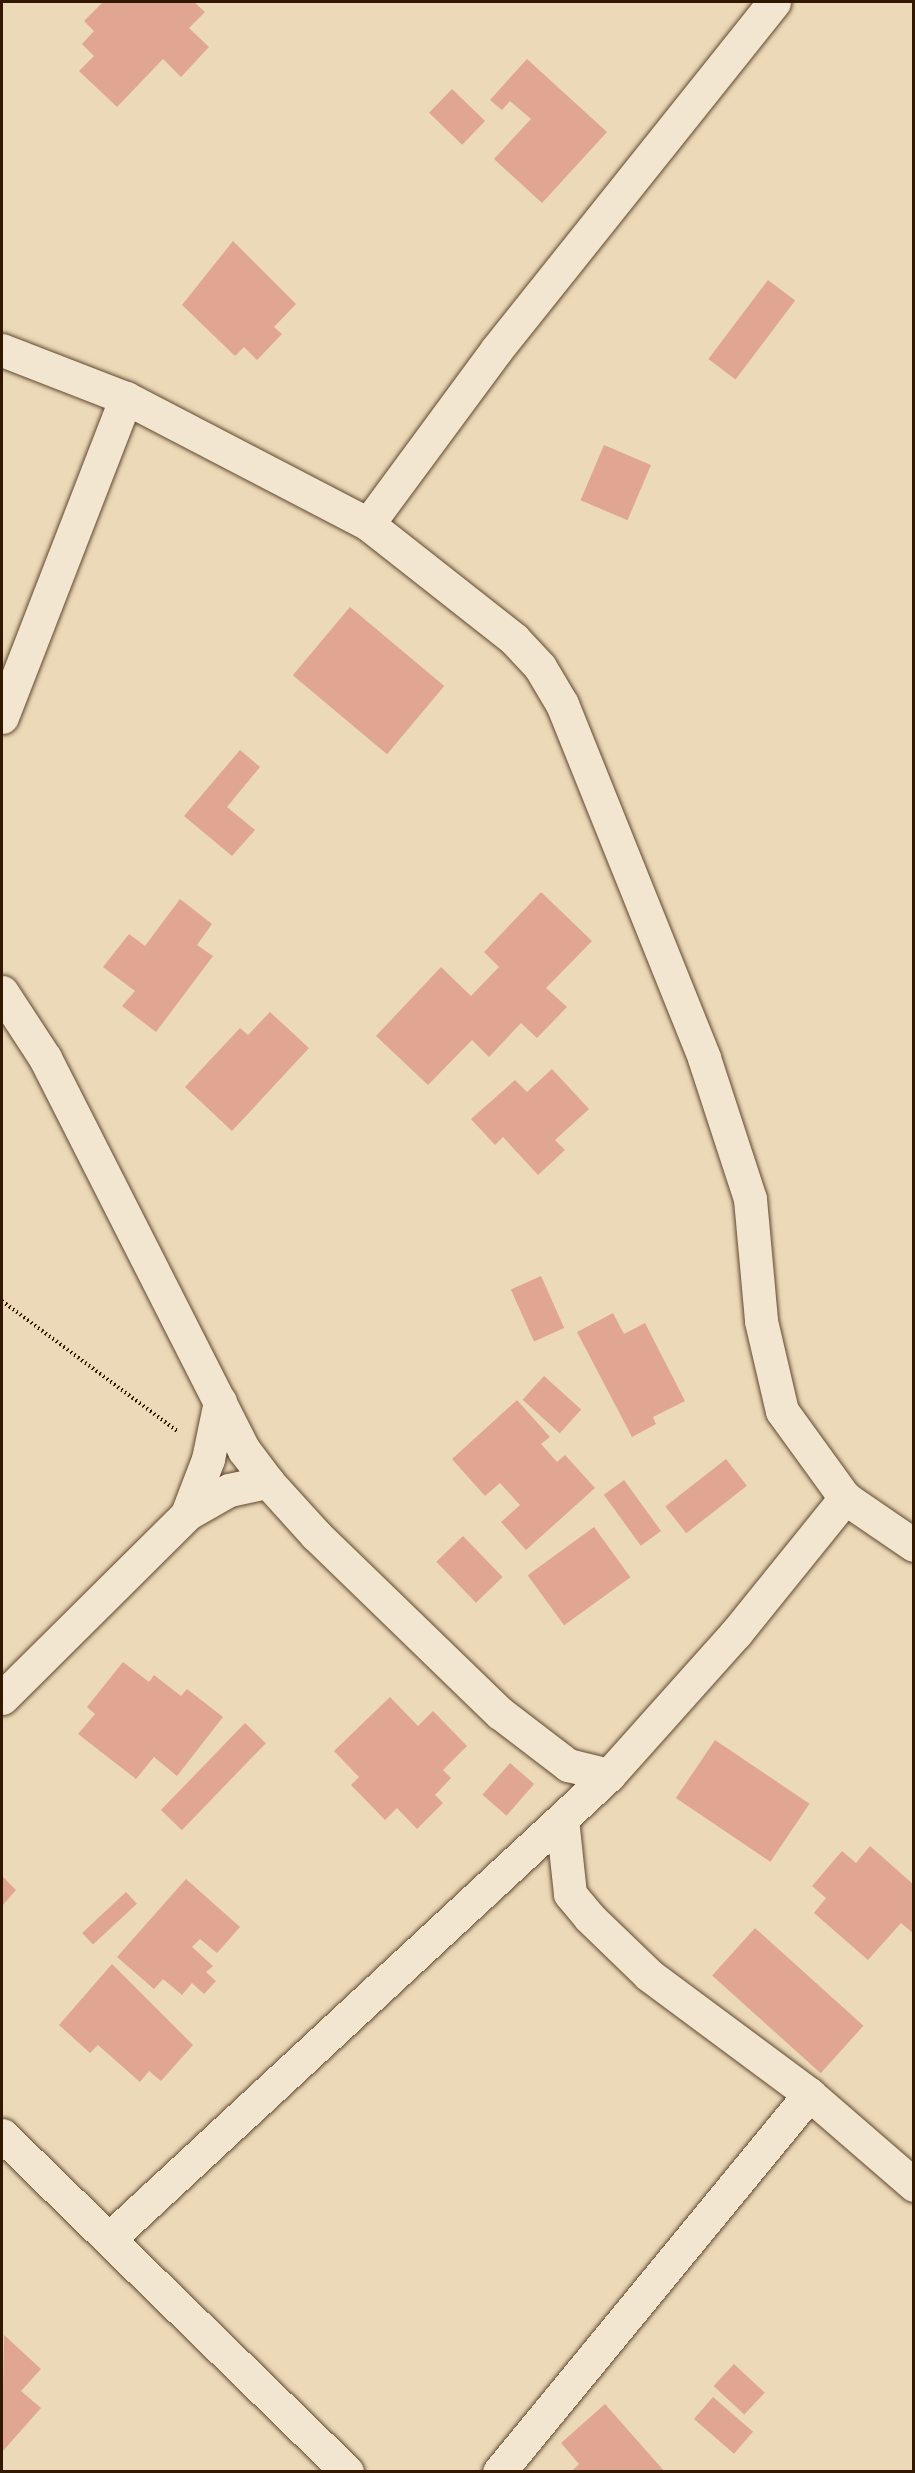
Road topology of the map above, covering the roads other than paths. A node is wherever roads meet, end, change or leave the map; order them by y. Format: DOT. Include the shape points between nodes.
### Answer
graph roads {
  1 [pos="774,2"];
  2 [pos="2,350"];
  3 [pos="126,398"];
  4 [pos="368,524"];
  5 [pos="2,717"];
  6 [pos="2,992"];
  7 [pos="220,1401"];
  8 [pos="268,1482"];
  9 [pos="845,1497"];
  10 [pos="187,1514"];
  11 [pos="914,1545"];
  12 [pos="2,1698"];
  13 [pos="609,1774"];
  14 [pos="562,1819"];
  15 [pos="809,2094"];
  16 [pos="2,2135"];
  17 [pos="914,2185"];
  18 [pos="110,2238"];
  19 [pos="347,2472"];
  20 [pos="499,2472"];
  1 -- 4 [label="street" via="497,349"];
  2 -- 3 [label="street"];
  3 -- 4 [label="street"];
  3 -- 5 [label="street"];
  4 -- 9 [label="street" via="514,639 562,704 657,933 750,1199 761,1321 782,1411"];
  6 -- 7 [label="street" via="45,1058"];
  7 -- 8 [label="street" via="244,1450"];
  7 -- 10 [label="street" via="208,1459"];
  8 -- 10 [label="street" via="229,1490"];
  8 -- 13 [label="street" via="315,1535 500,1713 568,1765"];
  9 -- 11 [label="street"];
  9 -- 13 [label="street" via="736,1633"];
  10 -- 12 [label="street"];
  13 -- 14 [label="street"];
  14 -- 15 [label="street" via="570,1894 589,1917 649,1975"];
  14 -- 18 [label="street"];
  15 -- 17 [label="street"];
  15 -- 20 [label="street"];
  16 -- 18 [label="street"];
  18 -- 19 [label="street"];
}
